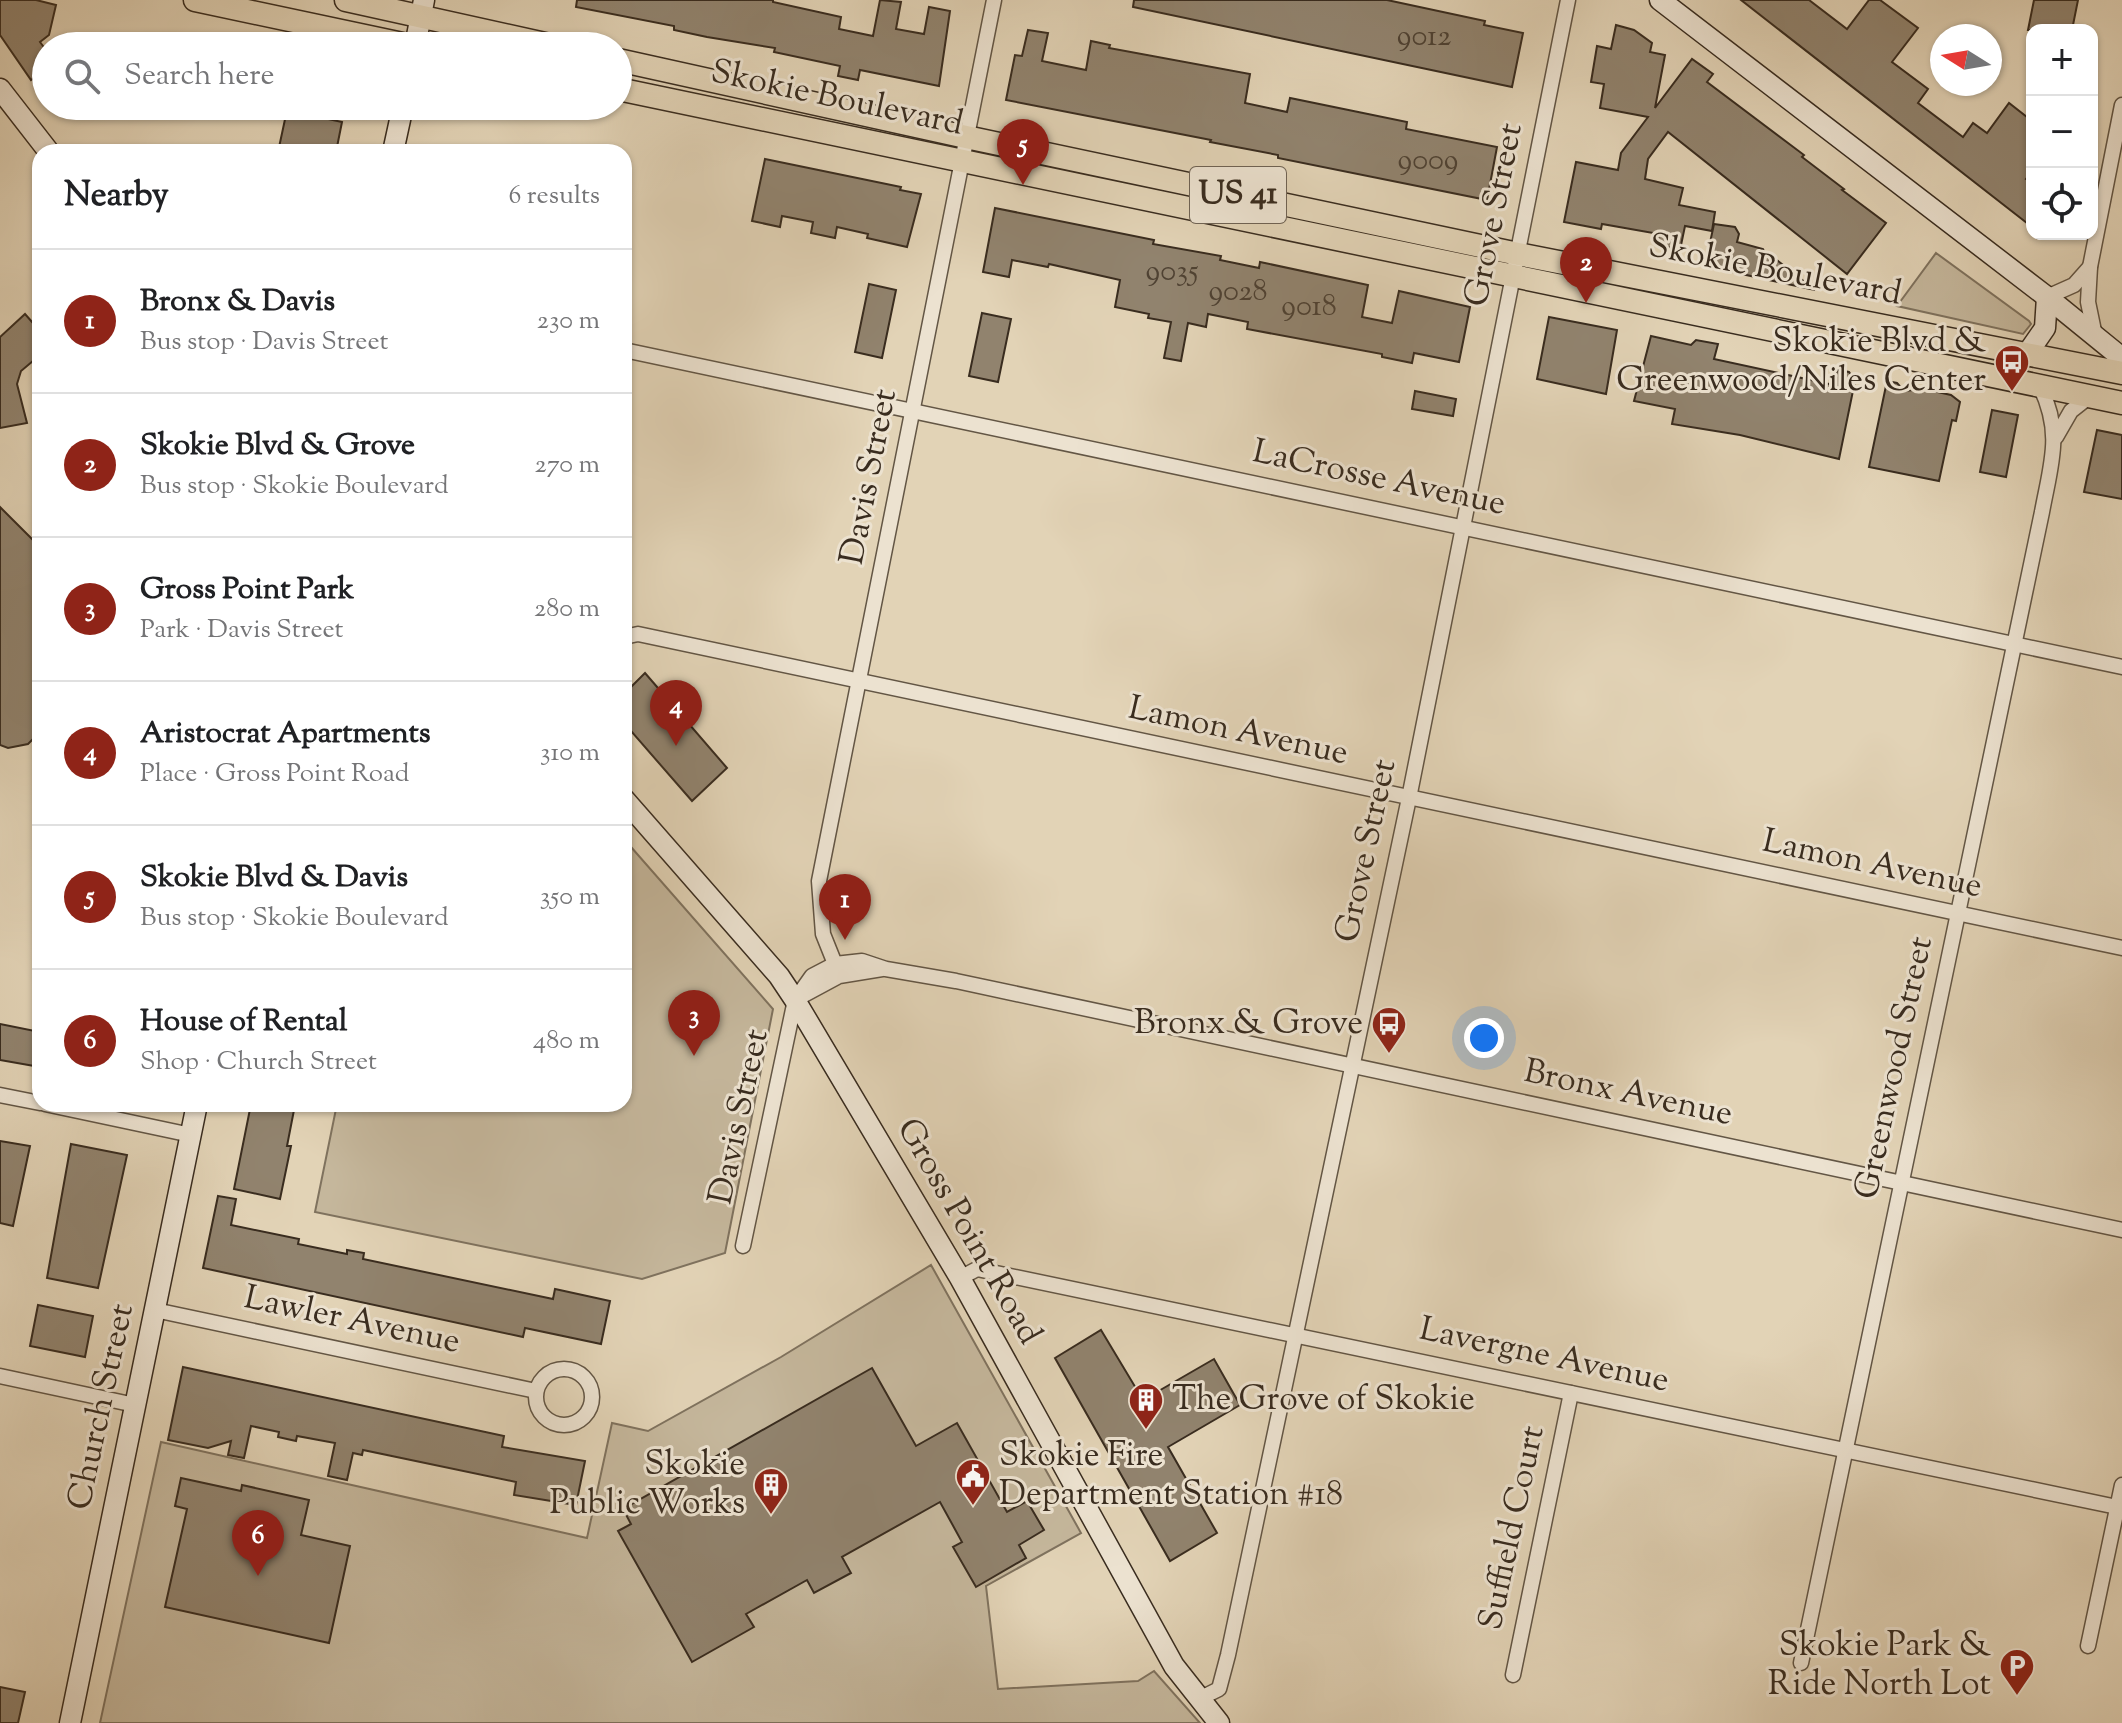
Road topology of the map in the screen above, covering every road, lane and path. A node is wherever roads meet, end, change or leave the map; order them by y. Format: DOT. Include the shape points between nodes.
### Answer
graph roads {
  1 [pos="195,0"];
  2 [pos="346,0"];
  3 [pos="994,0"];
  4 [pos="1568,0"];
  5 [pos="1660,0"];
  6 [pos="422,9"];
  7 [pos="347,32"];
  8 [pos="417,32"];
  9 [pos="504,32"];
  10 [pos="632,63"];
  11 [pos="0,89"];
  12 [pos="632,92"];
  13 [pos="2122,105"];
  14 [pos="400,120"];
  15 [pos="966,137"];
  16 [pos="43,144"];
  17 [pos="395,144"];
  18 [pos="962,160"];
  19 [pos="1516,264"];
  20 [pos="2090,267"];
  21 [pos="2047,297"];
  22 [pos="2095,336"];
  23 [pos="632,352"];
  24 [pos="2027,354"];
  25 [pos="2122,358"];
  26 [pos="2122,373"];
  27 [pos="2040,386"];
  28 [pos="2090,396"];
  29 [pos="2122,403"];
  30 [pos="913,411"];
  31 [pos="2056,437"];
  32 [pos="1463,528"];
  33 [pos="632,635"];
  34 [pos="2015,645"];
  35 [pos="2122,667"];
  36 [pos="860,683"];
  37 [pos="1409,798"];
  38 [pos="632,808"];
  39 [pos="1958,914"];
  40 [pos="2122,948"];
  41 [pos="835,964"];
  42 [pos="886,969"];
  43 [pos="795,1000"];
  44 [pos="1353,1066"];
  45 [pos="0,1095"];
  46 [pos="32,1102"];
  47 [pos="80,1112"];
  48 [pos="195,1112"];
  49 [pos="191,1135"];
  50 [pos="1902,1183"];
  51 [pos="2122,1230"];
  52 [pos="743,1246"];
  53 [pos="960,1278"];
  54 [pos="155,1310"];
  55 [pos="1296,1335"];
  56 [pos="0,1376"];
  57 [pos="536,1391"];
  58 [pos="1571,1393"];
  59 [pos="135,1405"];
  60 [pos="1845,1450"];
  61 [pos="2122,1485"];
  62 [pos="2117,1507"];
  63 [pos="2088,1646"];
  64 [pos="1801,1663"];
  65 [pos="1513,1675"];
  66 [pos="1199,1699"];
  67 [pos="70,1723"];
  68 [pos="1219,1723"];
  1 -- 7 [label="main road"];
  2 -- 6 [label="main road"];
  3 -- 15 [label="street, Davis Street"];
  4 -- 19 [label="street, Grove Street"];
  5 -- 21 [label="main road"];
  6 -- 8 [label="main road"];
  6 -- 9 [label="main road"];
  10 -- 15 [label="main road, Skokie Boulevard / US 41"];
  11 -- 16 [label="main road"];
  12 -- 18 [label="main road, Skokie Boulevard / US 41"];
  13 -- 20 [label="street"];
  14 -- 17 [label="main road"];
  15 -- 18 [label="street, Davis Street"];
  15 -- 19 [label="main road, Skokie Boulevard / US 41"];
  18 -- 19 [label="main road, Skokie Boulevard / US 41"];
  18 -- 30 [label="street, Davis Street"];
  19 -- 24 [label="main road, Skokie Boulevard / US 41"];
  19 -- 27 [label="main road, Skokie Boulevard / US 41"];
  19 -- 32 [label="street, Grove Street"];
  20 -- 21 [label="street" via="2074,285"];
  20 -- 22 [label="street" via="2088,302"];
  21 -- 22 [label="main road"];
  21 -- 24 [label="main road" via="2045,328"];
  22 -- 25 [label="main road"];
  23 -- 30 [label="street, LaCrosse Avenue"];
  24 -- 26 [label="main road, Skokie Boulevard / US 41"];
  27 -- 28 [label="main road, Skokie Boulevard / US 41"];
  27 -- 31 [label="street, Greenwood Street"];
  28 -- 29 [label="main road, Skokie Boulevard / US 41"];
  28 -- 31 [label="street, Greenwood Street" via="2071,411"];
  30 -- 32 [label="street, LaCrosse Avenue"];
  30 -- 36 [label="street, Davis Street"];
  31 -- 34 [label="street, Greenwood Street"];
  32 -- 34 [label="street, LaCrosse Avenue"];
  32 -- 37 [label="street, Grove Street"];
  33 -- 36 [label="street, Lamon Avenue"];
  34 -- 35 [label="street, LaCrosse Avenue"];
  34 -- 39 [label="street, Greenwood Street"];
  36 -- 37 [label="street, Lamon Avenue"];
  36 -- 41 [label="street, Davis Street" via="819,881 823,934"];
  37 -- 39 [label="street, Lamon Avenue"];
  37 -- 44 [label="street, Grove Street"];
  38 -- 43 [label="main road, Gross Point Road"];
  39 -- 40 [label="street, Lamon Avenue"];
  39 -- 50 [label="street, Greenwood Street"];
  41 -- 42 [label="street, Bronx Avenue" via="862,961"];
  41 -- 43 [label="street" via="812,976"];
  42 -- 43 [label="street, Bronx Avenue" via="839,976"];
  42 -- 44 [label="street, Bronx Avenue"];
  43 -- 52 [label="street, Davis Street"];
  43 -- 53 [label="main road, Gross Point Road"];
  44 -- 50 [label="street, Bronx Avenue"];
  44 -- 55 [label="street, Grove Street"];
  45 -- 46 [label="street"];
  47 -- 49 [label="street"];
  48 -- 49 [label="main road, Church Street"];
  49 -- 54 [label="main road, Church Street"];
  50 -- 51 [label="street, Bronx Avenue"];
  50 -- 60 [label="street, Greenwood Street"];
  53 -- 55 [label="street, Lavergne Avenue" via="977,1269"];
  53 -- 66 [label="main road, Gross Point Road" via="1174,1666"];
  54 -- 57 [label="street, Lawler Avenue"];
  54 -- 59 [label="main road, Church Street"];
  55 -- 58 [label="street, Lavergne Avenue"];
  55 -- 66 [label="street, Grove Street" via="1219,1689"];
  56 -- 59 [label="street"];
  57 -- 57 [label="street" via="538,1409 559,1425 584,1417 592,1400 588,1382 573,1370 555,1370"];
  58 -- 60 [label="street, Lavergne Avenue"];
  58 -- 65 [label="street, Suffield Court"];
  59 -- 67 [label="main road, Church Street"];
  60 -- 62 [label="street, Lavergne Avenue"];
  60 -- 64 [label="street, Greenwood Street"];
  61 -- 62 [label="street"];
  62 -- 63 [label="street"];
  66 -- 68 [label="main road, Gross Point Road"];
}
